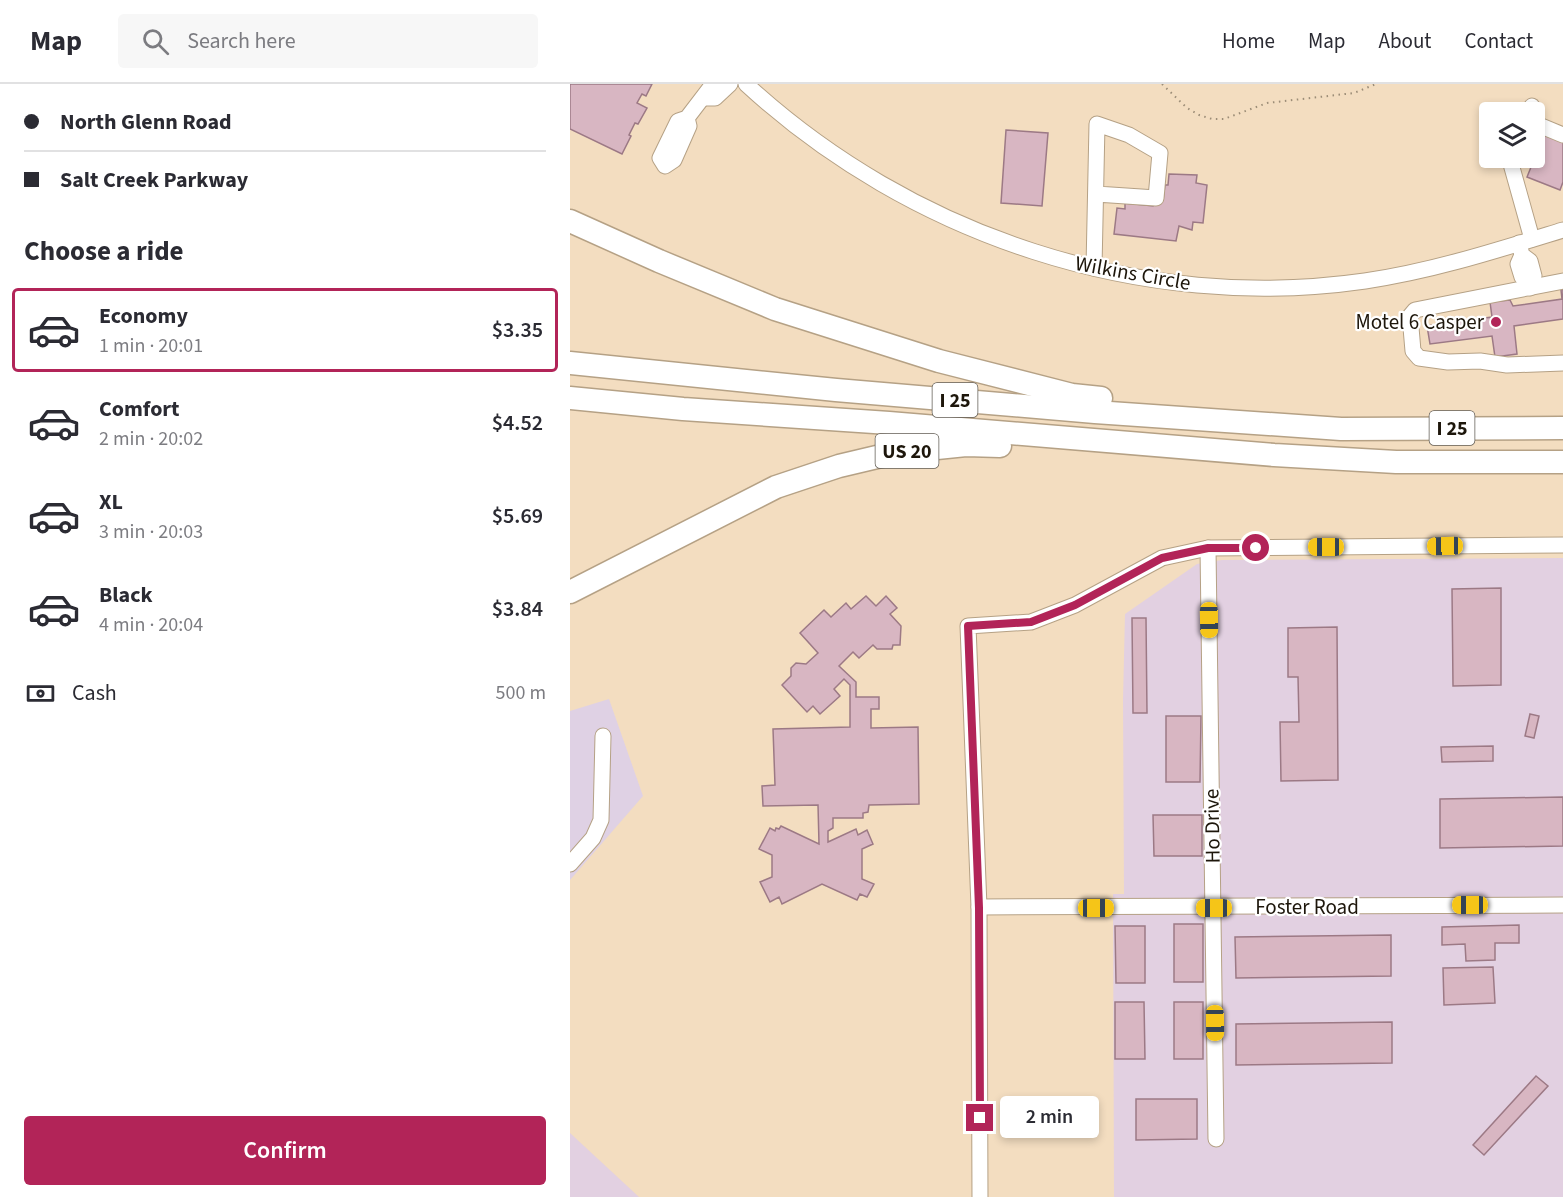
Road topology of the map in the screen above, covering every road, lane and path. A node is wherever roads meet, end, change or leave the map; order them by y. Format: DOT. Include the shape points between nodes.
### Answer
graph roads {
  1 [pos="713,84"];
  2 [pos="730,84"];
  3 [pos="746,84"];
  4 [pos="1162,84"];
  5 [pos="1376,84"];
  6 [pos="704,98"];
  7 [pos="687,118"];
  8 [pos="1545,128"];
  9 [pos="1563,135"];
  10 [pos="1511,168"];
  11 [pos="1096,194"];
  12 [pos="570,221"];
  13 [pos="1563,230"];
  14 [pos="1525,246"];
  15 [pos="1094,268"];
  16 [pos="1563,281"];
  17 [pos="1530,286"];
  18 [pos="570,363"];
  19 [pos="1563,363"];
  20 [pos="570,398"];
  21 [pos="1563,428"];
  22 [pos="1341,429"];
  23 [pos="1274,454"];
  24 [pos="1563,462"];
  25 [pos="1563,545"];
  26 [pos="1208,548"];
  27 [pos="570,592"];
  28 [pos="603,736"];
  29 [pos="570,864"];
  30 [pos="1563,905"];
  31 [pos="979,908"];
  32 [pos="1214,908"];
  33 [pos="1216,1139"];
  34 [pos="980,1197"];
  1 -- 6 [label="street"];
  2 -- 6 [label="street" via="716,98"];
  3 -- 15 [label="street, Wilkins Circle" via="829,152 893,192 997,240"];
  4 -- 5 [label="path" via="1187,108 1212,119 1267,104 1354,93"];
  6 -- 7 [label="street"];
  8 -- 9 [label="street"];
  10 -- 14 [label="street"];
  11 -- 11 [label="street" via="1097,124 1129,135 1160,153 1156,198"];
  11 -- 15 [label="street"];
  12 -- 22 [label="highway" via="775,309 939,361 1072,395"];
  13 -- 14 [label="street, Wilkins Circle"];
  14 -- 15 [label="street, Wilkins Circle" via="1416,272 1306,286 1214,286"];
  14 -- 17 [label="street" via="1534,276"];
  16 -- 17 [label="street"];
  17 -- 19 [label="street" via="1415,310 1410,316 1413,351 1419,358 1448,362"];
  18 -- 22 [label="highway, I 25" via="883,394"];
  20 -- 23 [label="highway, I 25"];
  21 -- 22 [label="highway, I 25"];
  23 -- 24 [label="highway, I 25" via="1396,462"];
  23 -- 27 [label="highway, US 20" via="966,445 898,452 776,487"];
  25 -- 26 [label="street"];
  26 -- 31 [label="street" via="1162,558 1075,605 1031,622 968,626"];
  26 -- 32 [label="street, Ho Drive"];
  28 -- 29 [label="street" via="601,820 593,838"];
  30 -- 32 [label="street, Foster Road"];
  31 -- 32 [label="street, Foster Road"];
  31 -- 34 [label="street"];
  32 -- 33 [label="street, Ho Drive"];
}
